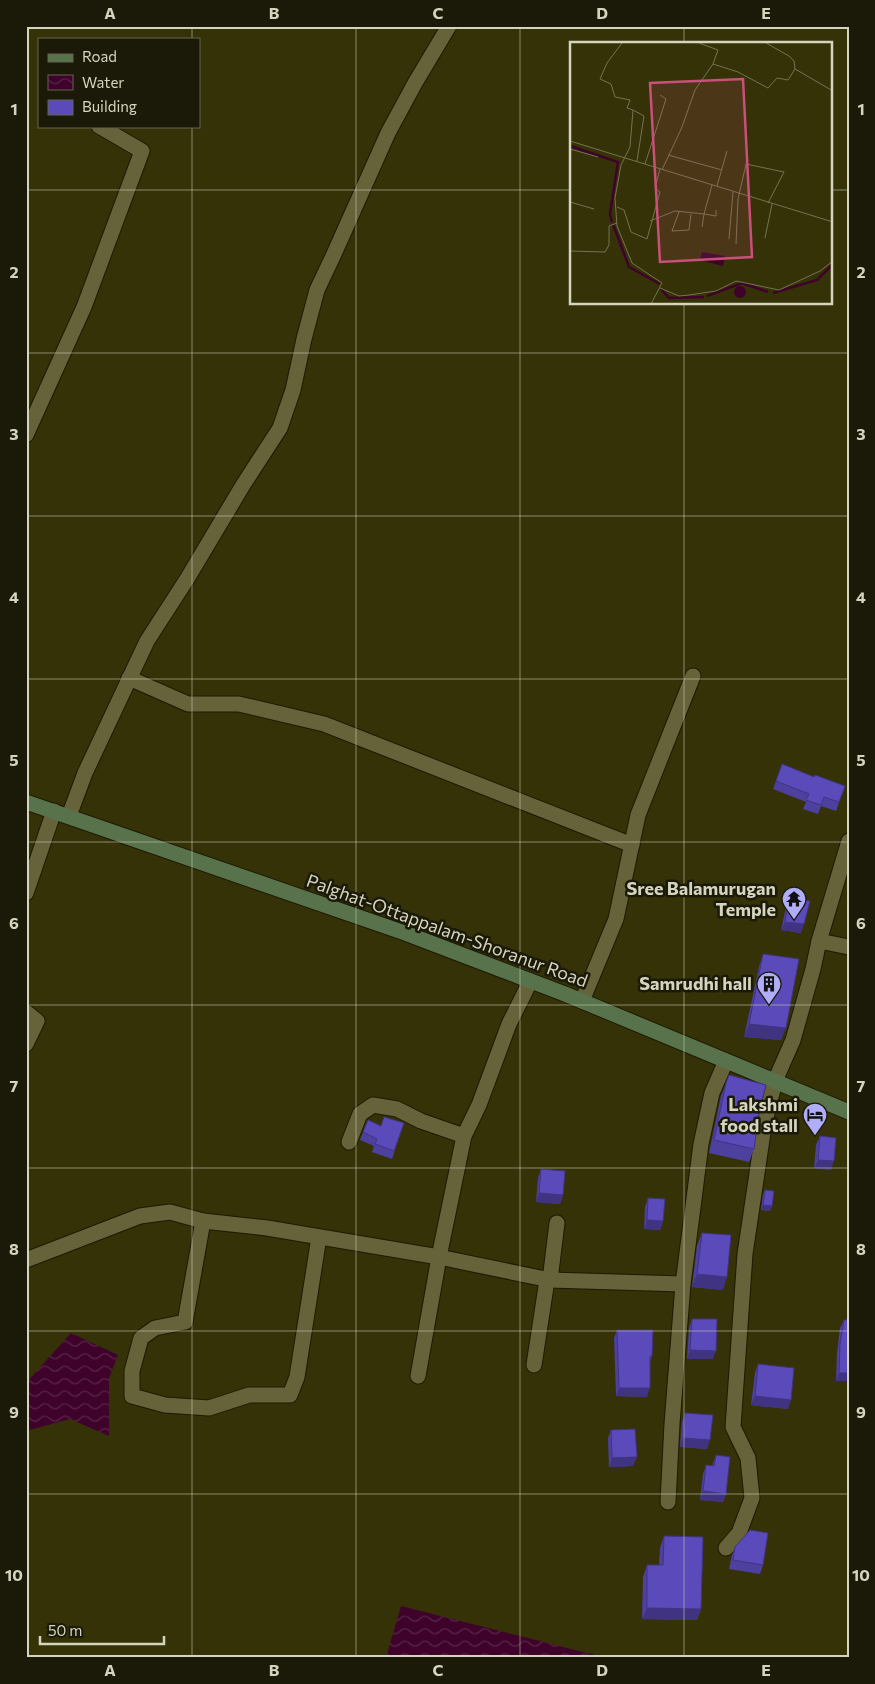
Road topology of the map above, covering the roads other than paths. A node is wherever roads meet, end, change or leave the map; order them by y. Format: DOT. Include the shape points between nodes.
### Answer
graph roads {
  1 [pos="449,26"];
  2 [pos="102,128"];
  3 [pos="26,435"];
  4 [pos="693,676"];
  5 [pos="129,678"];
  6 [pos="26,802"];
  7 [pos="54,811"];
  8 [pos="69,816"];
  9 [pos="849,841"];
  10 [pos="632,845"];
  11 [pos="26,893"];
  12 [pos="819,941"];
  13 [pos="849,947"];
  14 [pos="530,982"];
  15 [pos="582,1001"];
  16 [pos="26,1012"];
  17 [pos="26,1044"];
  18 [pos="726,1061"];
  19 [pos="775,1081"];
  20 [pos="849,1112"];
  21 [pos="464,1136"];
  22 [pos="349,1142"];
  23 [pos="203,1221"];
  24 [pos="557,1223"];
  25 [pos="319,1238"];
  26 [pos="439,1257"];
  27 [pos="26,1260"];
  28 [pos="548,1280"];
  29 [pos="684,1284"];
  30 [pos="534,1365"];
  31 [pos="418,1376"];
  32 [pos="668,1502"];
  33 [pos="726,1548"];
  1 -- 5 [label="street" via="388,133 316,290 293,390 280,428 146,641"];
  2 -- 3 [label="street" via="142,152 84,307"];
  4 -- 10 [label="street" via="638,815"];
  5 -- 8 [label="street"];
  5 -- 10 [label="street" via="188,704 239,704 331,727"];
  6 -- 7 [label="main road, Palghat-Ottappalam-Shoranur Road"];
  7 -- 8 [label="main road, Palghat-Ottappalam-Shoranur Road"];
  7 -- 11 [label="street"];
  8 -- 14 [label="main road, Palghat-Ottappalam-Shoranur Road" via="405,933"];
  9 -- 12 [label="street"];
  10 -- 15 [label="street" via="616,919"];
  12 -- 13 [label="street"];
  12 -- 19 [label="street" via="793,1040"];
  14 -- 15 [label="main road, Palghat-Ottappalam-Shoranur Road"];
  14 -- 21 [label="street" via="509,1024"];
  15 -- 18 [label="main road, Palghat-Ottappalam-Shoranur Road"];
  16 -- 17 [label="street" via="37,1021"];
  18 -- 19 [label="main road, Palghat-Ottappalam-Shoranur Road"];
  18 -- 29 [label="street" via="712,1093 701,1144"];
  19 -- 20 [label="main road, Palghat-Ottappalam-Shoranur Road"];
  19 -- 33 [label="street" via="764,1126 745,1254 733,1427 748,1458 752,1498 739,1533"];
  21 -- 22 [label="street" via="398,1109 372,1105 360,1114"];
  21 -- 26 [label="street"];
  23 -- 25 [label="street"];
  23 -- 25 [label="street" via="185,1322 155,1328 140,1338 132,1371 132,1396 165,1405 209,1408 249,1394 290,1395 297,1377"];
  23 -- 27 [label="street" via="170,1212 140,1216"];
  24 -- 28 [label="street"];
  25 -- 26 [label="street"];
  26 -- 28 [label="street"];
  26 -- 31 [label="street"];
  28 -- 29 [label="street"];
  28 -- 30 [label="street"];
  29 -- 32 [label="street"];
}
